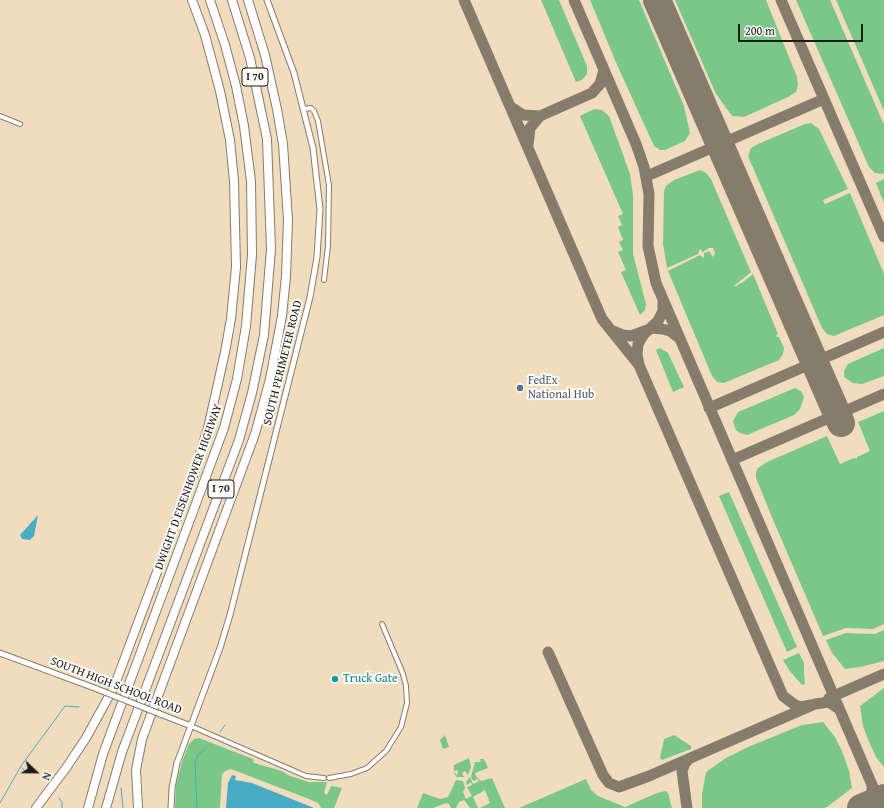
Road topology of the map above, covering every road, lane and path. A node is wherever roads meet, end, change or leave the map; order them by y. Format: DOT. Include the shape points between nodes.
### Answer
graph roads {
  1 [pos="192,0"];
  2 [pos="210,0"];
  3 [pos="232,0"];
  4 [pos="248,0"];
  5 [pos="267,0"];
  6 [pos="304,109"];
  7 [pos="0,116"];
  8 [pos="20,124"];
  9 [pos="324,280"];
  10 [pos="382,624"];
  11 [pos="0,653"];
  12 [pos="190,726"];
  13 [pos="86,738"];
  14 [pos="30,808"];
  15 [pos="36,808"];
  16 [pos="88,808"];
  17 [pos="106,808"];
  18 [pos="138,808"];
  19 [pos="171,808"];
  1 -- 13 [label="highway" via="212,58 230,140 236,228 236,267 231,319 214,403 189,488 114,687"];
  2 -- 16 [label="highway, DWIGHT D EISENHOWER HIGHWAY / I 70" via="234,76 250,175 252,248 246,326 237,379 224,428 107,741"];
  3 -- 17 [label="highway, I 70" via="250,58 267,139 271,249 269,294 262,348 237,446 122,752"];
  4 -- 18 [label="highway" via="268,65 278,109 284,155 288,232 282,316 270,379 255,434 142,739 136,778"];
  5 -- 6 [label="street, SOUTH PERIMETER ROAD" via="294,73"];
  6 -- 9 [label="street" via="311,108 318,121 329,185 328,246"];
  6 -- 12 [label="street, SOUTH PERIMETER ROAD" via="313,148 319,201 319,237 314,276 229,621"];
  7 -- 8 [label="street"];
  10 -- 12 [label="street" via="403,674 407,703 401,727 386,752 367,768 345,776 306,776"];
  11 -- 12 [label="street, SOUTH HIGH SCHOOL ROAD, bridge"];
  12 -- 19 [label="street, SOUTH HIGH SCHOOL ROAD" via="174,775"];
  13 -- 14 [label="highway"];
  13 -- 15 [label="highway"];
}
